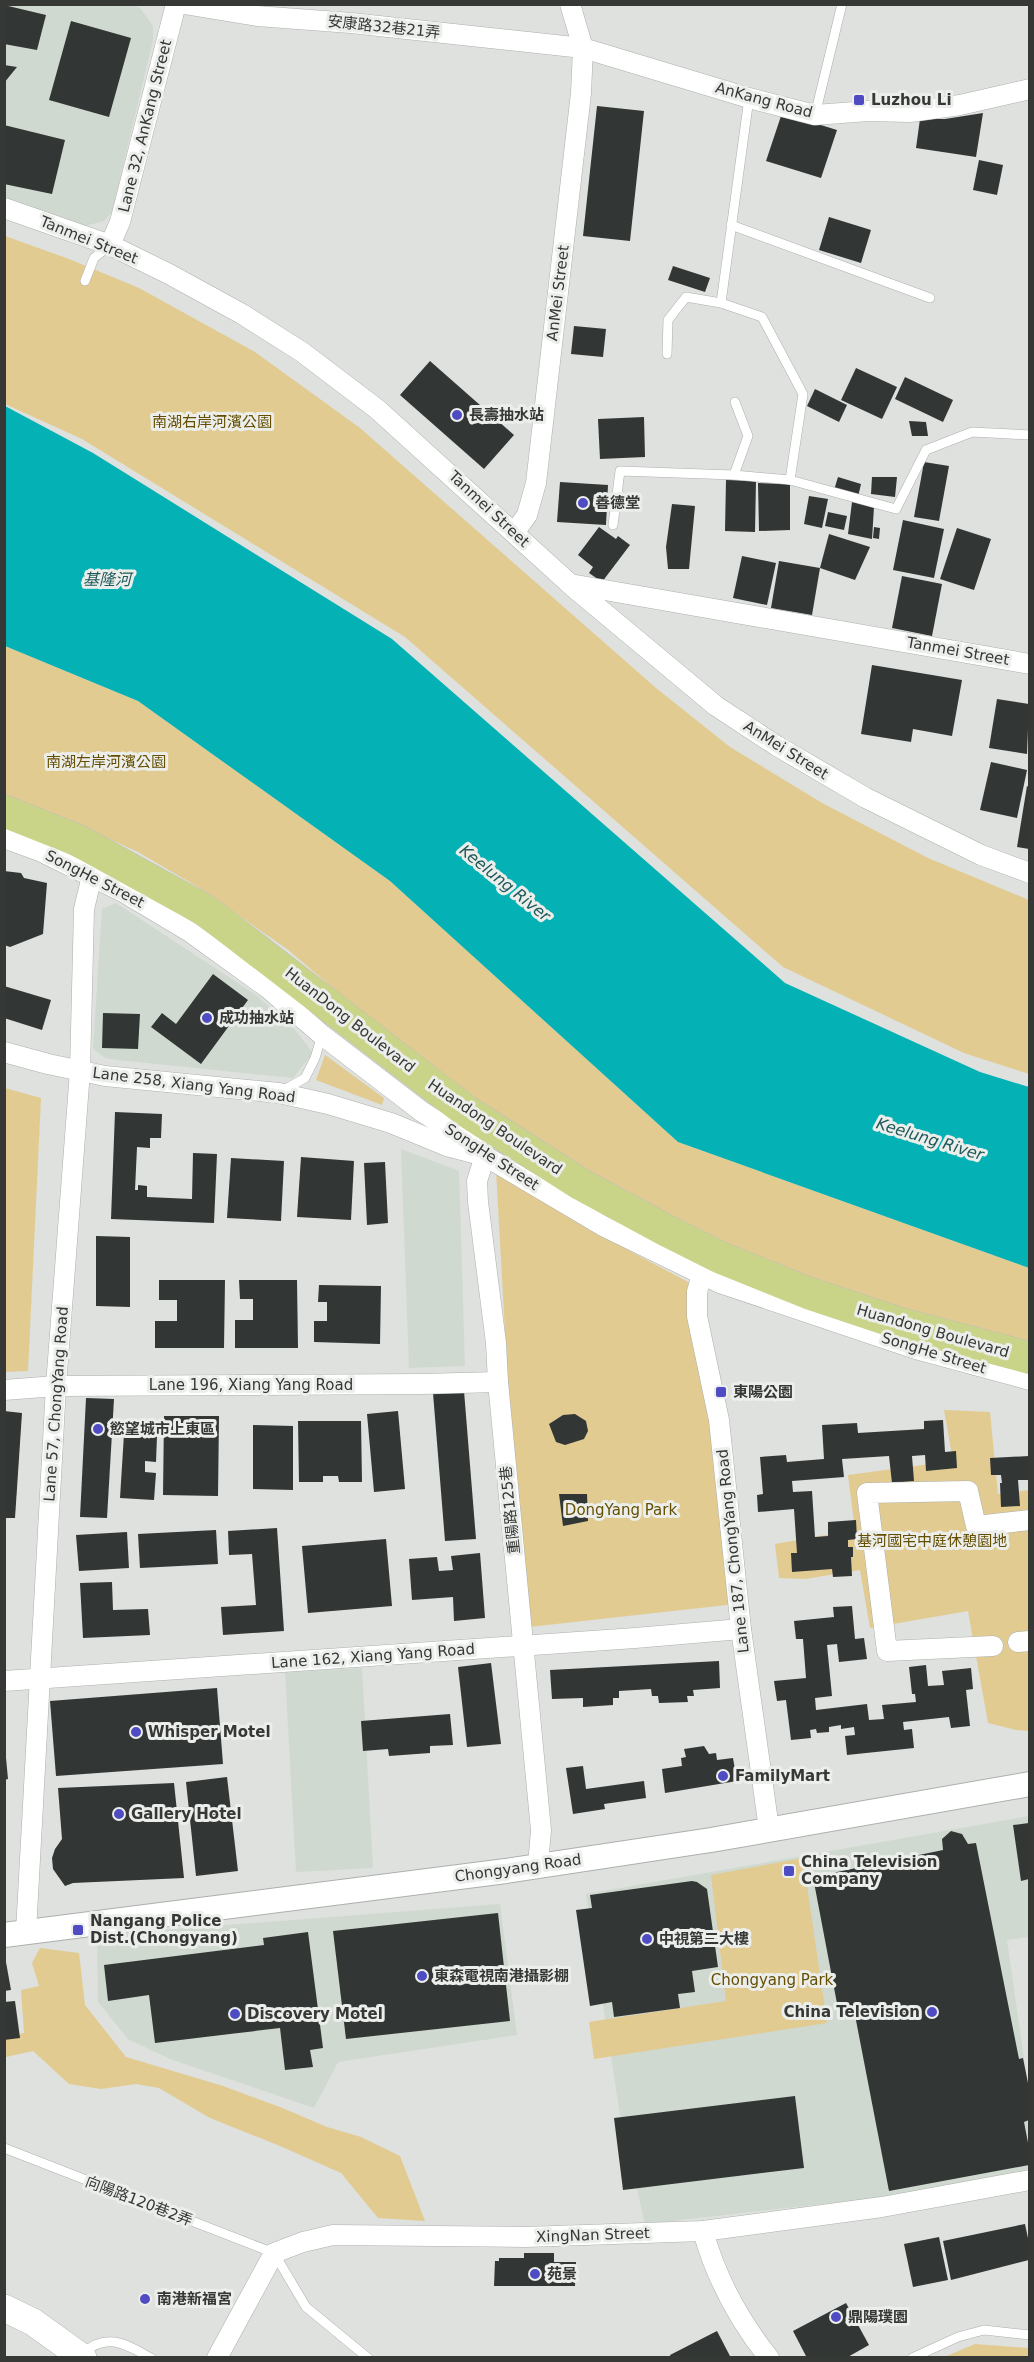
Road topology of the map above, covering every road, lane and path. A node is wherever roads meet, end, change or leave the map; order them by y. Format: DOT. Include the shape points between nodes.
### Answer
graph roads {
  1 [pos="176,4"];
  2 [pos="184,4"];
  3 [pos="570,4"];
  4 [pos="842,4"];
  5 [pos="584,48"];
  6 [pos="1029,89"];
  7 [pos="749,98"];
  8 [pos="815,115"];
  9 [pos="4,208"];
  10 [pos="731,225"];
  11 [pos="110,245"];
  12 [pos="85,281"];
  13 [pos="930,298"];
  14 [pos="721,303"];
  15 [pos="667,354"];
  16 [pos="735,402"];
  17 [pos="1029,435"];
  18 [pos="734,475"];
  19 [pos="790,480"];
  20 [pos="613,525"];
  21 [pos="514,533"];
  22 [pos="570,584"];
  23 [pos="1029,664"];
  24 [pos="4,812"];
  25 [pos="4,838"];
  26 [pos="1029,873"];
  27 [pos="92,876"];
  28 [pos="322,1035"];
  29 [pos="4,1052"];
  30 [pos="80,1071"];
  31 [pos="279,1093"];
  32 [pos="484,1156"];
  33 [pos="702,1274"];
  34 [pos="1029,1358"];
  35 [pos="1029,1380"];
  36 [pos="498,1382"];
  37 [pos="56,1386"];
  38 [pos="4,1390"];
  39 [pos="1029,1520"];
  40 [pos="741,1629"];
  41 [pos="1010,1644"];
  42 [pos="524,1646"];
  43 [pos="41,1678"];
  44 [pos="4,1681"];
  45 [pos="1029,1784"];
  46 [pos="769,1829"];
  47 [pos="538,1865"];
  48 [pos="15,1933"];
  49 [pos="4,2148"];
  50 [pos="1029,2180"];
  51 [pos="703,2231"];
  52 [pos="274,2253"];
  53 [pos="4,2308"];
  54 [pos="1029,2335"];
  55 [pos="81,2357"];
  56 [pos="152,2358"];
  57 [pos="218,2358"];
  58 [pos="368,2358"];
  59 [pos="769,2358"];
  60 [pos="912,2358"];
  1 -- 11 [label="street, Lane 32, AnKang Street" via="120,222"];
  2 -- 5 [label="street, 安康路32巷21弄" via="257,16"];
  3 -- 5 [label="street"];
  4 -- 8 [label="lane"];
  5 -- 7 [label="street, AnKang Road"];
  5 -- 21 [label="street, AnMei Street" via="536,483 527,515"];
  6 -- 8 [label="street, AnKang Road" via="910,112"];
  7 -- 8 [label="street, AnKang Road"];
  7 -- 10 [label="lane"];
  9 -- 11 [label="street, Tanmei Street"];
  10 -- 13 [label="lane"];
  10 -- 14 [label="lane"];
  11 -- 12 [label="lane" via="94,258"];
  11 -- 21 [label="street, Tanmei Street" via="242,314 302,352 377,408"];
  14 -- 15 [label="lane" via="686,297 668,320"];
  14 -- 19 [label="lane" via="762,317 803,394"];
  16 -- 18 [label="lane" via="748,436"];
  17 -- 19 [label="lane" via="972,432 926,450 896,509"];
  18 -- 19 [label="lane"];
  18 -- 20 [label="lane" via="620,471"];
  21 -- 22 [label="street, Tanmei Street"];
  22 -- 23 [label="street, Tanmei Street"];
  22 -- 26 [label="street, AnMei Street" via="716,706 777,746 866,798 981,855"];
  24 -- 34 [label="highway, Huandong Boulevard" via="79,841 206,911 475,1117 580,1184 656,1225 721,1258 808,1293 898,1323"];
  25 -- 27 [label="street, SongHe Street"];
  27 -- 28 [label="street, SongHe Street" via="149,906 228,957"];
  27 -- 30 [label="street, Lane 57, ChongYang Road" via="84,909"];
  28 -- 31 [label="lane" via="305,1078"];
  28 -- 32 [label="street, SongHe Street"];
  29 -- 30 [label="street, Lane 258, Xiang Yang Road"];
  30 -- 31 [label="street, Lane 258, Xiang Yang Road"];
  30 -- 37 [label="street, Lane 57, ChongYang Road"];
  31 -- 32 [label="street, Lane 258, Xiang Yang Road" via="391,1123"];
  32 -- 33 [label="street, SongHe Street" via="603,1226"];
  32 -- 36 [label="street, 重陽路125巷" via="477,1181 478,1202"];
  33 -- 35 [label="street, SongHe Street" via="916,1349"];
  33 -- 40 [label="street, Lane 187, ChongYang Road" via="697,1316 719,1420"];
  36 -- 37 [label="street, Lane 196, Xiang Yang Road"];
  36 -- 42 [label="street, 重陽路125巷"];
  37 -- 38 [label="street, Lane 196, Xiang Yang Road"];
  37 -- 43 [label="street, Lane 57, ChongYang Road"];
  39 -- 41 [label="street" via="976,1526 968,1491 867,1493 888,1651"];
  40 -- 42 [label="street, Lane 162, Xiang Yang Road"];
  40 -- 46 [label="street, Lane 187, ChongYang Road"];
  42 -- 43 [label="street, Lane 162, Xiang Yang Road"];
  42 -- 47 [label="street, 重陽路125巷" via="541,1830"];
  43 -- 44 [label="street, Lane 162, Xiang Yang Road"];
  43 -- 48 [label="street, Lane 57, ChongYang Road"];
  45 -- 46 [label="street, Chongyang Road"];
  46 -- 47 [label="street, Chongyang Road"];
  47 -- 48 [label="street, Chongyang Road"];
  49 -- 52 [label="lane, 向陽路120巷2弄"];
  50 -- 51 [label="street, XingNan Street" via="882,2207"];
  51 -- 52 [label="street, XingNan Street" via="525,2237 333,2235"];
  51 -- 59 [label="street" via="719,2280 749,2333"];
  52 -- 57 [label="street"];
  52 -- 58 [label="lane" via="306,2307"];
  53 -- 55 [label="main road" via="33,2322"];
  54 -- 60 [label="lane" via="984,2330"];
  55 -- 56 [label="lane" via="89,2348 115,2341"];
}
